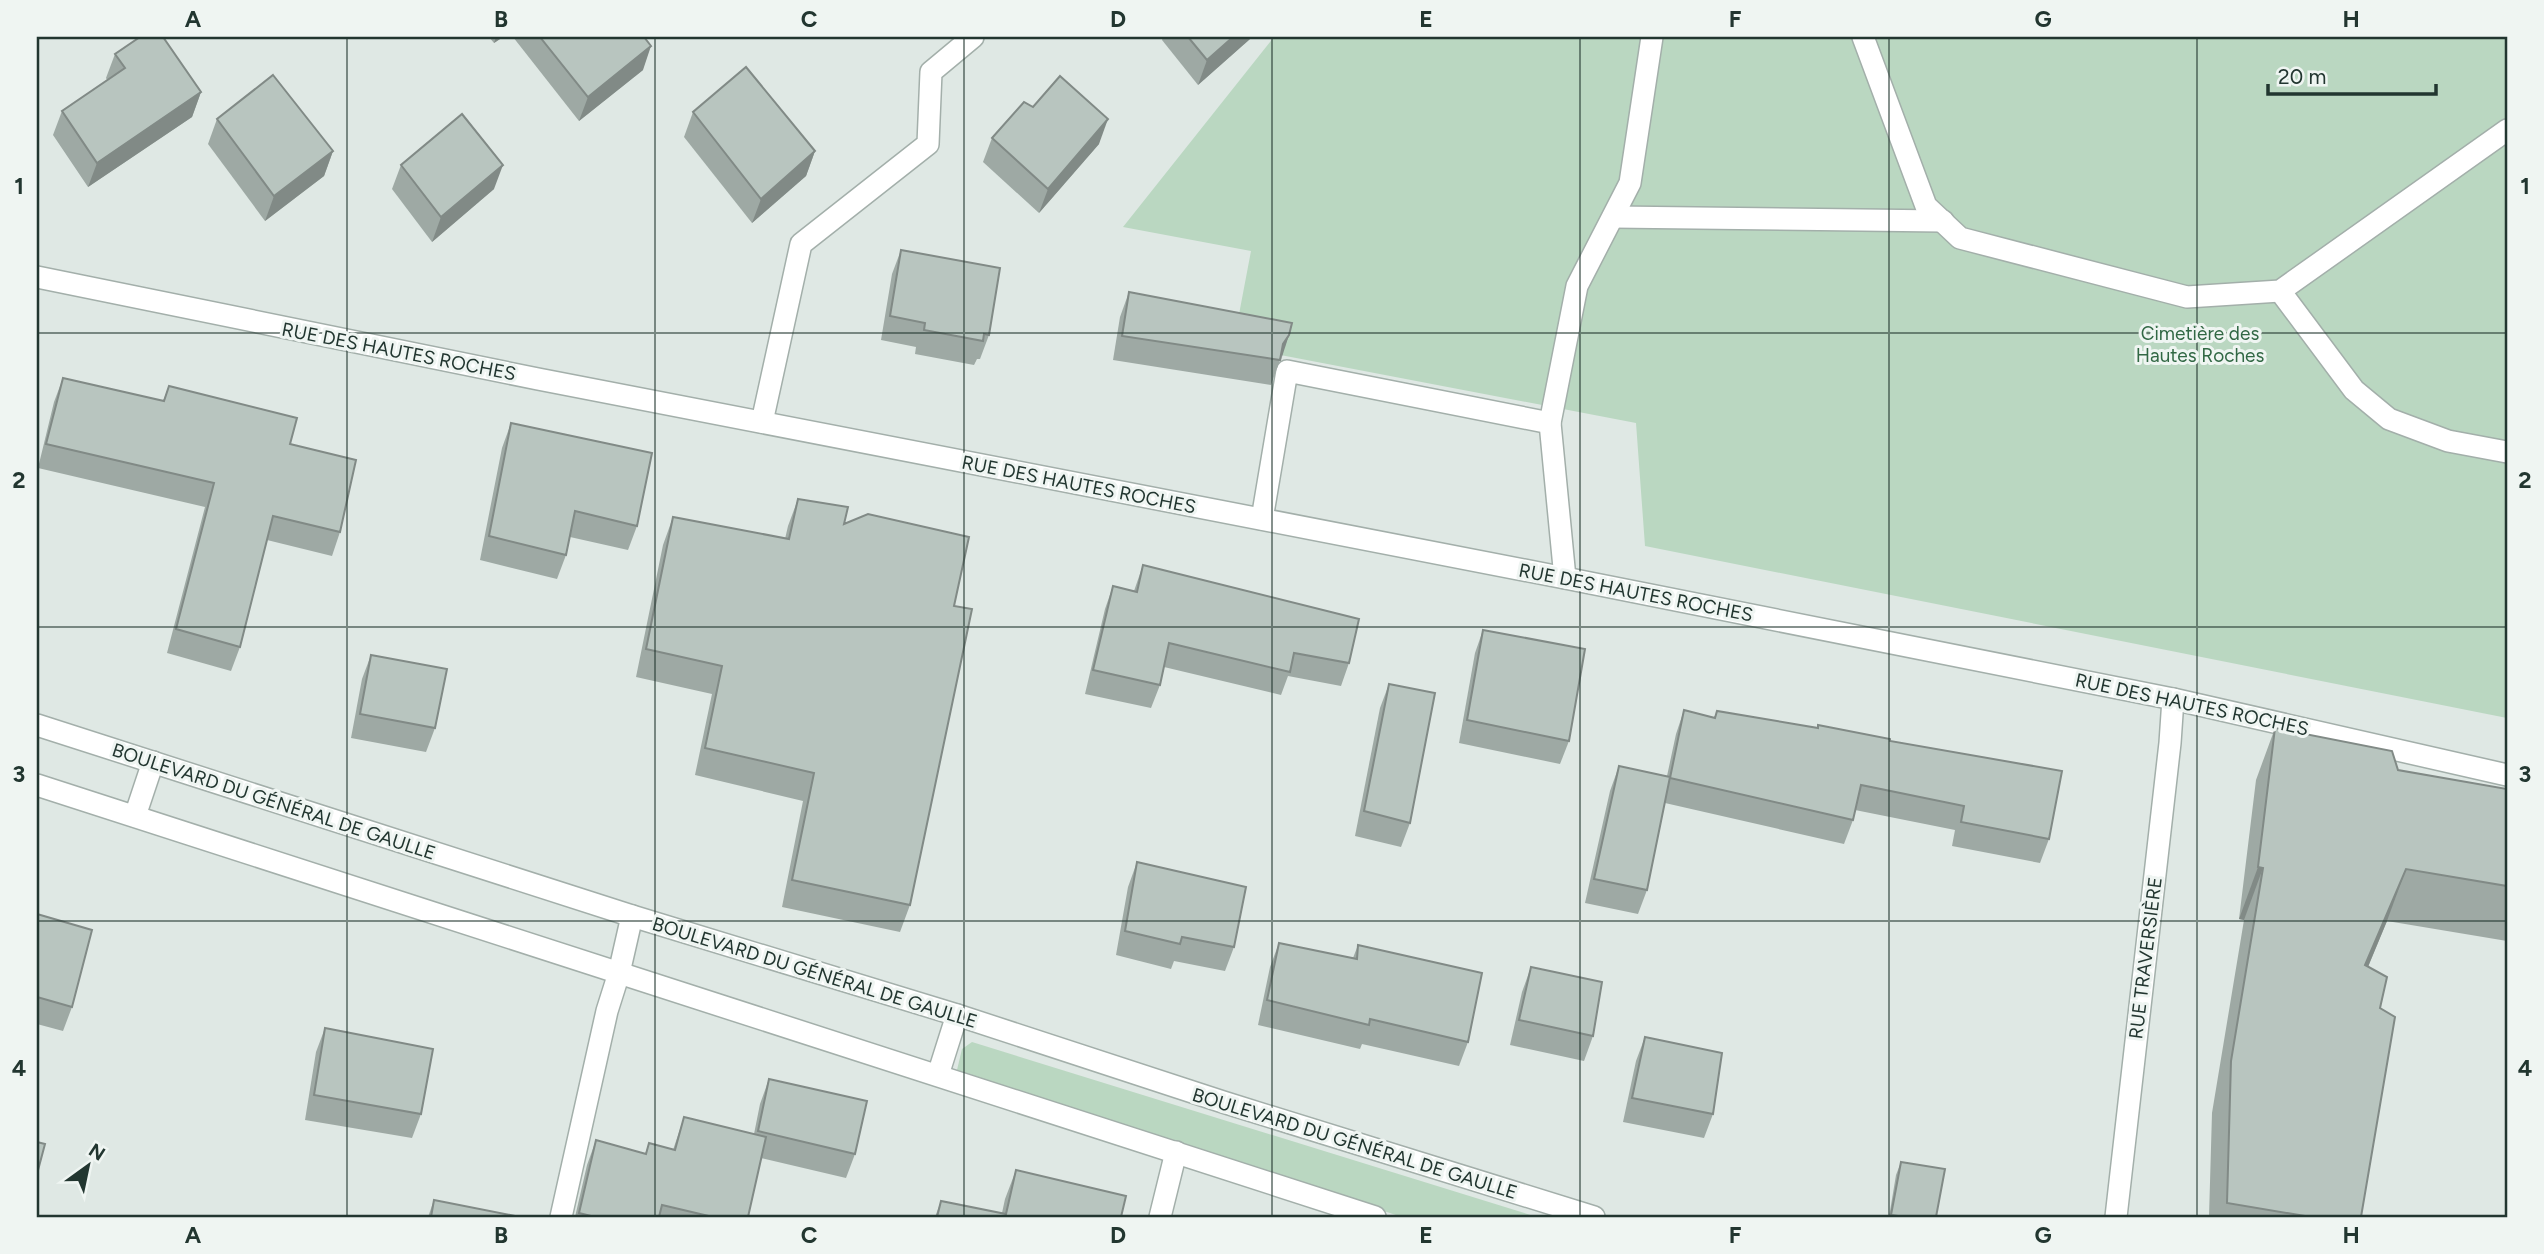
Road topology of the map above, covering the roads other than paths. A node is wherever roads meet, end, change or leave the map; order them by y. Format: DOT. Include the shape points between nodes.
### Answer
graph roads {
  1 [pos="973,37"];
  2 [pos="1652,37"];
  3 [pos="1863,37"];
  4 [pos="2507,130"];
  5 [pos="1613,217"];
  6 [pos="1943,222"];
  7 [pos="37,277"];
  8 [pos="2280,290"];
  9 [pos="762,422"];
  10 [pos="1550,423"];
  11 [pos="2507,452"];
  12 [pos="1262,519"];
  13 [pos="1565,578"];
  14 [pos="2173,699"];
  15 [pos="37,725"];
  16 [pos="153,762"];
  17 [pos="2507,775"];
  18 [pos="37,785"];
  19 [pos="135,816"];
  20 [pos="632,916"];
  21 [pos="619,973"];
  22 [pos="957,1015"];
  23 [pos="938,1075"];
  24 [pos="1176,1152"];
  25 [pos="561,1217"];
  26 [pos="1160,1217"];
  27 [pos="1375,1217"];
  28 [pos="1594,1217"];
  29 [pos="2116,1217"];
  1 -- 9 [label="street" via="931,72 928,144 801,244"];
  2 -- 5 [label="street" via="1630,183"];
  3 -- 6 [label="street" via="1926,206"];
  4 -- 8 [label="street"];
  5 -- 6 [label="street"];
  5 -- 10 [label="street" via="1577,286"];
  6 -- 8 [label="street" via="1960,238 2187,297"];
  7 -- 9 [label="street, RUE DES HAUTES ROCHES"];
  8 -- 11 [label="street" via="2354,390 2389,419 2448,441"];
  9 -- 12 [label="street, RUE DES HAUTES ROCHES"];
  10 -- 12 [label="street" via="1287,371"];
  10 -- 13 [label="street"];
  12 -- 13 [label="street, RUE DES HAUTES ROCHES"];
  13 -- 14 [label="street, RUE DES HAUTES ROCHES"];
  14 -- 17 [label="street, RUE DES HAUTES ROCHES"];
  14 -- 29 [label="street, RUE TRAVERSIÈRE"];
  15 -- 16 [label="street, BOULEVARD DU GÉNÉRAL DE GAULLE"];
  16 -- 19 [label="street"];
  16 -- 20 [label="street, BOULEVARD DU GÉNÉRAL DE GAULLE"];
  18 -- 19 [label="street"];
  19 -- 21 [label="street"];
  20 -- 21 [label="street"];
  20 -- 22 [label="street, BOULEVARD DU GÉNÉRAL DE GAULLE"];
  21 -- 23 [label="street"];
  21 -- 25 [label="street"];
  22 -- 23 [label="street"];
  22 -- 28 [label="street, BOULEVARD DU GÉNÉRAL DE GAULLE"];
  23 -- 24 [label="street"];
  24 -- 26 [label="street"];
  24 -- 27 [label="street"];
}
